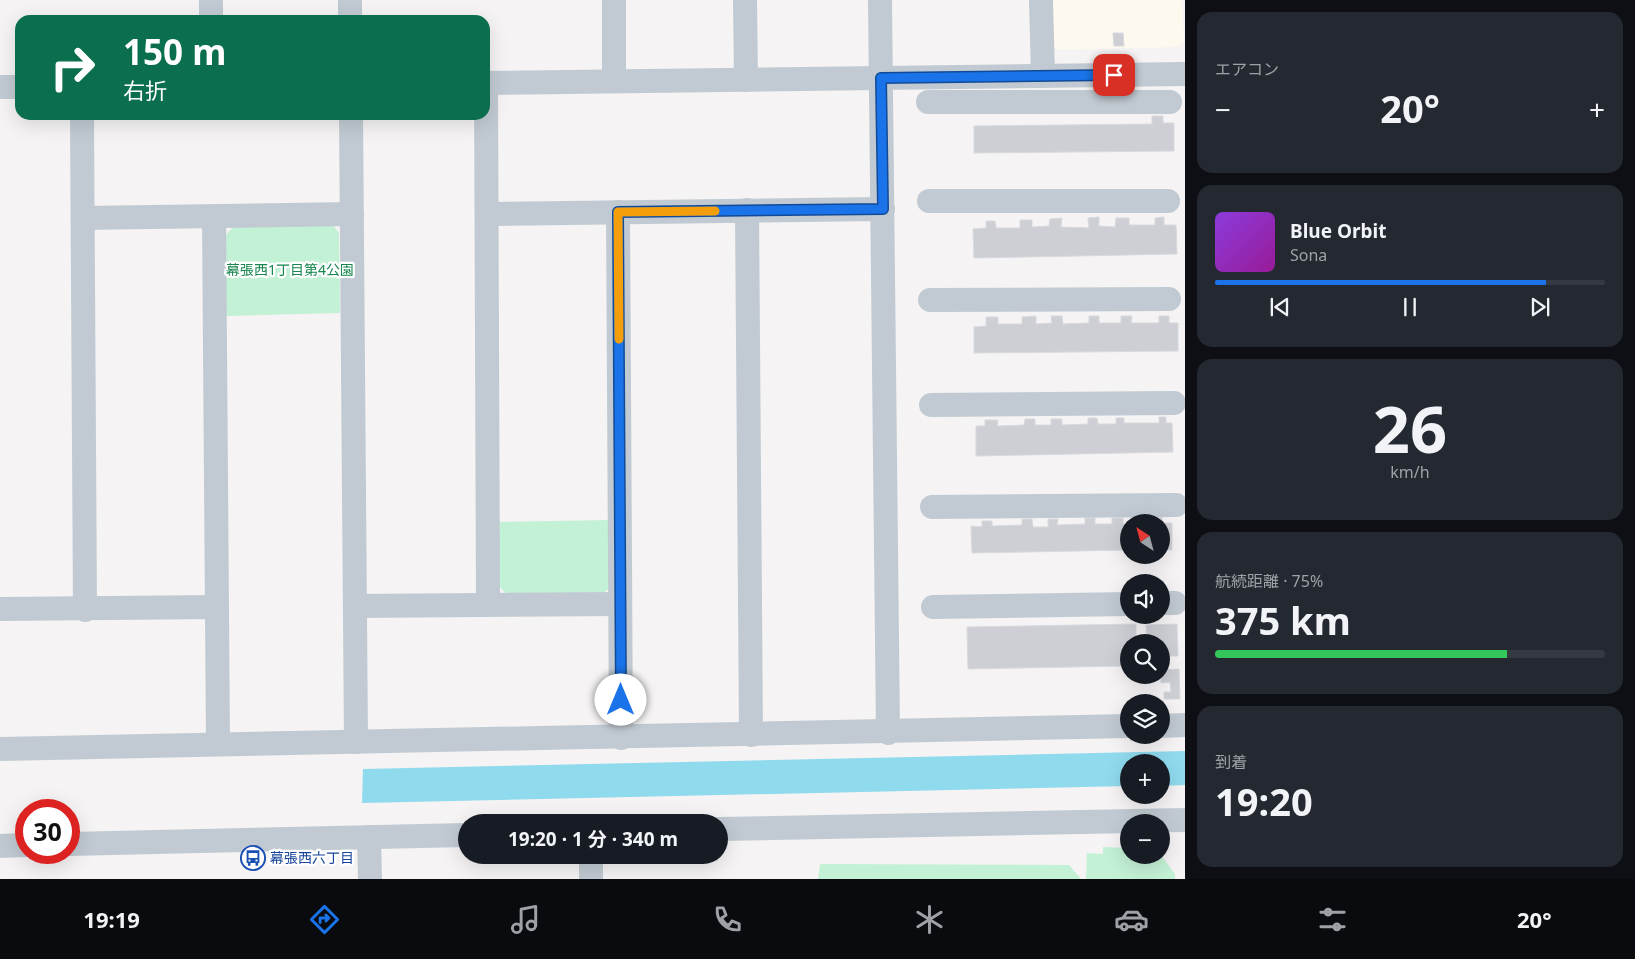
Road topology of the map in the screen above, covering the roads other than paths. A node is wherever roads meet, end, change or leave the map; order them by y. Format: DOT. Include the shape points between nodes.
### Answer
graph roads {
  1 [pos="211,0"];
  2 [pos="350,0"];
  3 [pos="614,0"];
  4 [pos="745,0"];
  5 [pos="880,0"];
  6 [pos="1042,0"];
  7 [pos="211,15"];
  8 [pos="350,15"];
  9 [pos="1185,74"];
  10 [pos="1043,76"];
  11 [pos="881,78"];
  12 [pos="746,80"];
  13 [pos="614,81"];
  14 [pos="490,83"];
  15 [pos="15,87"];
  16 [pos="0,88"];
  17 [pos="928,102"];
  18 [pos="1170,102"];
  19 [pos="82,120"];
  20 [pos="351,120"];
  21 [pos="486,120"];
  22 [pos="929,201"];
  23 [pos="1168,201"];
  24 [pos="883,209"];
  25 [pos="747,210"];
  26 [pos="618,212"];
  27 [pos="352,214"];
  28 [pos="487,214"];
  29 [pos="214,217"];
  30 [pos="83,218"];
  31 [pos="930,300"];
  32 [pos="1169,300"];
  33 [pos="1174,403"];
  34 [pos="931,406"];
  35 [pos="1176,504"];
  36 [pos="932,507"];
  37 [pos="620,604"];
  38 [pos="1120,604"];
  39 [pos="488,605"];
  40 [pos="355,606"];
  41 [pos="933,607"];
  42 [pos="217,608"];
  43 [pos="0,609"];
  44 [pos="85,610"];
  45 [pos="1185,725"];
  46 [pos="1120,726"];
  47 [pos="1170,726"];
  48 [pos="888,733"];
  49 [pos="751,736"];
  50 [pos="621,738"];
  51 [pos="356,742"];
  52 [pos="218,743"];
  53 [pos="0,749"];
  54 [pos="1185,820"];
  55 [pos="728,829"];
  56 [pos="458,835"];
  57 [pos="369,837"];
  58 [pos="80,844"];
  59 [pos="0,846"];
  60 [pos="15,846"];
  61 [pos="591,864"];
  62 [pos="370,879"];
  63 [pos="591,879"];
  1 -- 7 [label="street"];
  2 -- 8 [label="street"];
  3 -- 13 [label="street"];
  4 -- 12 [label="street"];
  5 -- 11 [label="street"];
  6 -- 10 [label="street"];
  9 -- 10 [label="street"];
  10 -- 11 [label="street"];
  11 -- 12 [label="street"];
  11 -- 24 [label="street"];
  12 -- 13 [label="street"];
  13 -- 14 [label="street"];
  15 -- 16 [label="street"];
  17 -- 18 [label="street"];
  19 -- 30 [label="street"];
  20 -- 27 [label="street"];
  21 -- 28 [label="street"];
  22 -- 23 [label="street"];
  24 -- 25 [label="street"];
  24 -- 48 [label="street"];
  25 -- 26 [label="street"];
  25 -- 49 [label="street"];
  26 -- 28 [label="street"];
  26 -- 37 [label="street"];
  27 -- 29 [label="street"];
  27 -- 40 [label="street"];
  28 -- 39 [label="street"];
  29 -- 30 [label="street"];
  29 -- 42 [label="street"];
  30 -- 44 [label="street"];
  31 -- 32 [label="street"];
  33 -- 34 [label="street"];
  35 -- 36 [label="street"];
  37 -- 39 [label="street"];
  37 -- 50 [label="street"];
  38 -- 41 [label="street"];
  39 -- 40 [label="street"];
  40 -- 51 [label="street"];
  42 -- 44 [label="street"];
  42 -- 52 [label="street"];
  43 -- 44 [label="street"];
  45 -- 47 [label="street"];
  46 -- 48 [label="street"];
  48 -- 49 [label="street"];
  49 -- 50 [label="street"];
  50 -- 51 [label="street"];
  51 -- 52 [label="street"];
  52 -- 53 [label="street"];
  54 -- 55 [label="street"];
  56 -- 57 [label="street"];
  57 -- 58 [label="street"];
  57 -- 62 [label="street"];
  59 -- 60 [label="street"];
  61 -- 63 [label="street"];
}
